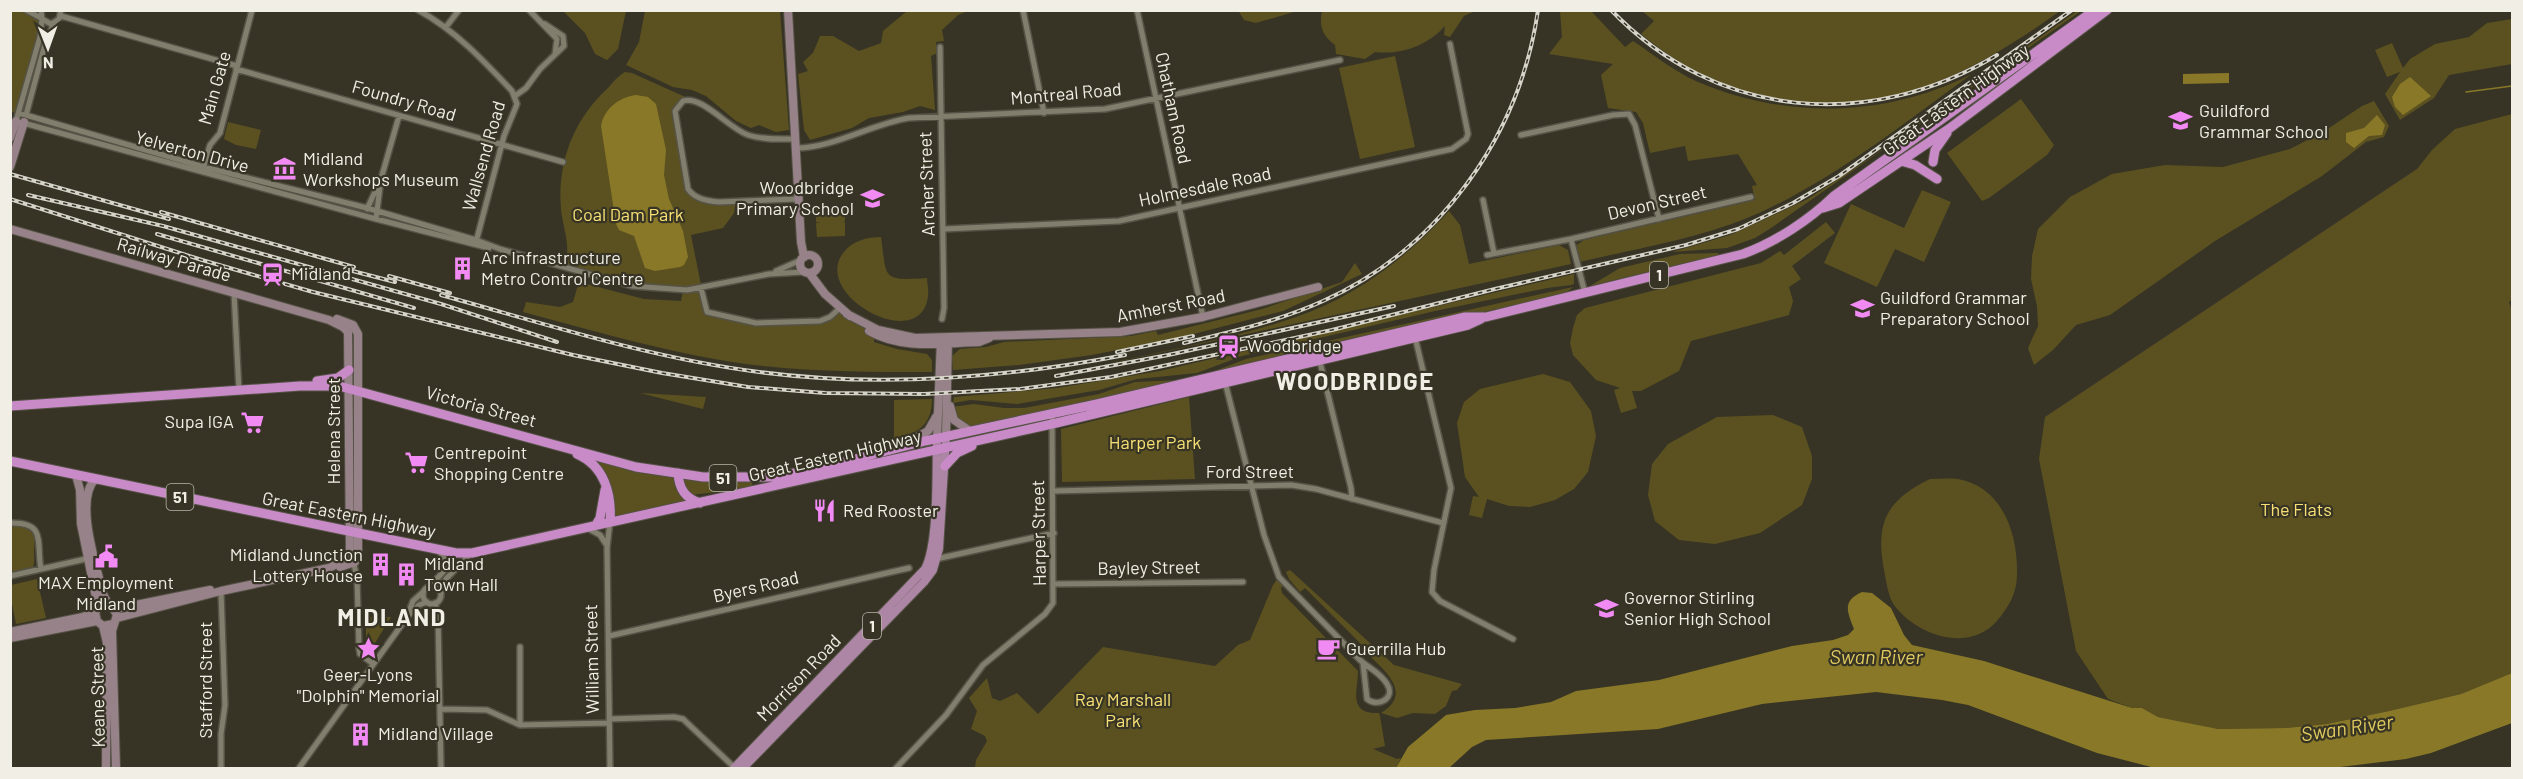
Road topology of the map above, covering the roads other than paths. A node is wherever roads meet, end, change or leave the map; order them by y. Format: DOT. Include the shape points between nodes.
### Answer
graph roads {
  1 [pos="26,10"];
  2 [pos="41,10"];
  3 [pos="252,10"];
  4 [pos="418,10"];
  5 [pos="459,10"];
  6 [pos="529,10"];
  7 [pos="1023,10"];
  8 [pos="1137,10"];
  9 [pos="2095,10"];
  10 [pos="2107,10"];
  11 [pos="788,12"];
  12 [pos="61,13"];
  13 [pos="42,18"];
  14 [pos="54,23"];
  15 [pos="446,27"];
  16 [pos="1450,44"];
  17 [pos="940,47"];
  18 [pos="1340,60"];
  19 [pos="237,67"];
  20 [pos="515,96"];
  21 [pos="1156,99"];
  22 [pos="1044,113"];
  23 [pos="399,116"];
  24 [pos="21,117"];
  25 [pos="940,117"];
  26 [pos="1950,128"];
  27 [pos="1521,135"];
  28 [pos="10,138"];
  29 [pos="795,139"];
  30 [pos="502,145"];
  31 [pos="796,148"];
  32 [pos="1901,161"];
  33 [pos="563,162"];
  34 [pos="1933,162"];
  35 [pos="10,166"];
  36 [pos="203,169"];
  37 [pos="381,179"];
  38 [pos="1937,179"];
  39 [pos="1751,197"];
  40 [pos="798,199"];
  41 [pos="1483,200"];
  42 [pos="367,208"];
  43 [pos="1179,208"];
  44 [pos="1821,208"];
  45 [pos="377,211"];
  46 [pos="365,216"];
  47 [pos="376,219"];
  48 [pos="1659,219"];
  49 [pos="944,229"];
  50 [pos="10,230"];
  51 [pos="1570,239"];
  52 [pos="475,243"];
  53 [pos="1494,253"];
  54 [pos="1487,255"];
  55 [pos="805,257"];
  56 [pos="818,268"];
  57 [pos="807,273"];
  58 [pos="769,274"];
  59 [pos="1318,287"];
  60 [pos="701,288"];
  61 [pos="234,293"];
  62 [pos="1585,293"];
  63 [pos="825,294"];
  64 [pos="840,308"];
  65 [pos="847,314"];
  66 [pos="1203,317"];
  67 [pos="942,319"];
  68 [pos="329,320"];
  69 [pos="1414,333"];
  70 [pos="348,334"];
  71 [pos="358,334"];
  72 [pos="990,338"];
  73 [pos="944,340"];
  74 [pos="979,342"];
  75 [pos="916,344"];
  76 [pos="1319,356"];
  77 [pos="944,367"];
  78 [pos="349,370"];
  79 [pos="1224,378"];
  80 [pos="300,386"];
  81 [pos="353,389"];
  82 [pos="240,391"];
  83 [pos="947,400"];
  84 [pos="10,406"];
  85 [pos="938,413"];
  86 [pos="1052,413"];
  87 [pos="1052,424"];
  88 [pos="970,431"];
  89 [pos="941,438"];
  90 [pos="981,439"];
  91 [pos="552,443"];
  92 [pos="899,447"];
  93 [pos="941,448"];
  94 [pos="10,461"];
  95 [pos="945,466"];
  96 [pos="678,473"];
  97 [pos="76,475"];
  98 [pos="95,479"];
  99 [pos="605,482"];
  100 [pos="1251,485"];
  101 [pos="1053,491"];
  102 [pos="1352,499"];
  103 [pos="700,503"];
  104 [pos="610,522"];
  105 [pos="10,523"];
  106 [pos="1443,523"];
  107 [pos="596,525"];
  108 [pos="584,528"];
  109 [pos="354,532"];
  110 [pos="1054,533"];
  111 [pos="607,548"];
  112 [pos="437,549"];
  113 [pos="472,553"];
  114 [pos="92,558"];
  115 [pos="934,559"];
  116 [pos="352,560"];
  117 [pos="909,568"];
  118 [pos="41,569"];
  119 [pos="10,576"];
  120 [pos="1243,582"];
  121 [pos="1055,584"];
  122 [pos="430,586"];
  123 [pos="221,591"];
  124 [pos="423,592"];
  125 [pos="440,594"];
  126 [pos="427,602"];
  127 [pos="435,603"];
  128 [pos="108,604"];
  129 [pos="97,609"];
  130 [pos="408,616"];
  131 [pos="115,617"];
  132 [pos="100,623"];
  133 [pos="10,632"];
  134 [pos="609,636"];
  135 [pos="10,638"];
  136 [pos="1513,639"];
  137 [pos="519,647"];
  138 [pos="372,663"];
  139 [pos="1363,663"];
  140 [pos="441,709"];
  141 [pos="609,721"];
  142 [pos="520,725"];
  143 [pos="740,767"];
  144 [pos="108,768"];
  145 [pos="115,768"];
  146 [pos="221,768"];
  147 [pos="299,768"];
  148 [pos="441,768"];
  149 [pos="609,768"];
  150 [pos="896,768"];
  1 -- 13 [label="street"];
  2 -- 13 [label="street"];
  3 -- 19 [label="street, Main Gate"];
  4 -- 15 [label="street"];
  5 -- 15 [label="street"];
  6 -- 20 [label="street, Wallsend Road" via="557,39 555,54"];
  7 -- 22 [label="street"];
  8 -- 21 [label="street, Chatham Road"];
  9 -- 44 [label="highway, Great Eastern Highway / 1"];
  10 -- 26 [label="highway, Great Eastern Highway / 1"];
  11 -- 29 [label="street"];
  12 -- 14 [label="street"];
  12 -- 19 [label="street, Foundry Road"];
  13 -- 14 [label="street"];
  13 -- 24 [label="street"];
  14 -- 24 [label="street"];
  15 -- 20 [label="street"];
  16 -- 43 [label="street, Holmesdale Road" via="1468,134 1452,148"];
  17 -- 25 [label="street, Archer Street"];
  18 -- 21 [label="street, Montreal Road"];
  19 -- 23 [label="street, Foundry Road"];
  19 -- 36 [label="street, Main Gate" via="220,133 210,145"];
  20 -- 30 [label="street, Wallsend Road" via="517,104"];
  21 -- 22 [label="street, Montreal Road" via="1106,109"];
  21 -- 43 [label="street, Chatham Road"];
  22 -- 25 [label="street, Montreal Road"];
  23 -- 30 [label="street, Foundry Road"];
  23 -- 37 [label="street"];
  24 -- 28 [label="street"];
  24 -- 35 [label="street"];
  24 -- 36 [label="street, Yelverton Drive"];
  25 -- 31 [label="street, Montreal Road" via="896,120 813,147"];
  25 -- 49 [label="street, Archer Street"];
  26 -- 32 [label="highway, Great Eastern Highway / 1"];
  26 -- 34 [label="highway" via="1935,150"];
  27 -- 48 [label="street" via="1629,114"];
  29 -- 31 [label="street"];
  29 -- 40 [label="street" via="749,136 692,100 682,101 675,114 692,194 719,202"];
  30 -- 33 [label="street, Foundry Road"];
  30 -- 52 [label="street, Wallsend Road"];
  31 -- 40 [label="street"];
  32 -- 38 [label="highway"];
  32 -- 44 [label="highway, Great Eastern Highway / 1" via="1839,202"];
  36 -- 42 [label="street, Yelverton Drive"];
  36 -- 46 [label="street, Yelverton Drive"];
  37 -- 42 [label="street"];
  37 -- 45 [label="street"];
  39 -- 48 [label="street, Devon Street"];
  40 -- 55 [label="street"];
  41 -- 53 [label="street"];
  42 -- 45 [label="street, Yelverton Drive"];
  42 -- 46 [label="street"];
  43 -- 49 [label="street, Holmesdale Road" via="1105,223"];
  43 -- 66 [label="street, Chatham Road"];
  44 -- 62 [label="highway, Great Eastern Highway / 1" via="1768,243 1743,254"];
  45 -- 47 [label="street"];
  45 -- 52 [label="street, Yelverton Drive"];
  46 -- 47 [label="street, Yelverton Drive"];
  47 -- 52 [label="street, Yelverton Drive"];
  48 -- 51 [label="street, Devon Street"];
  49 -- 67 [label="street, Archer Street"];
  50 -- 61 [label="street, Railway Parade"];
  51 -- 53 [label="street, Devon Street"];
  51 -- 62 [label="street"];
  52 -- 60 [label="street, Yelverton Drive" via="632,286 663,290"];
  53 -- 54 [label="street, Devon Street"];
  55 -- 56 [label="street" via="818,260"];
  55 -- 57 [label="street" via="800,265"];
  55 -- 58 [label="street, Yelverton Drive"];
  56 -- 57 [label="street"];
  56 -- 63 [label="street"];
  57 -- 58 [label="street, Yelverton Drive"];
  57 -- 63 [label="street, Amherst Road"];
  58 -- 60 [label="street, Yelverton Drive"];
  59 -- 66 [label="street, Amherst Road"];
  60 -- 64 [label="street" via="707,312 756,323 820,321"];
  61 -- 68 [label="street, Railway Parade"];
  61 -- 82 [label="street"];
  62 -- 69 [label="highway, Great Eastern Highway / 1" via="1466,317"];
  63 -- 64 [label="street, Amherst Road"];
  64 -- 65 [label="street, Amherst Road"];
  65 -- 73 [label="street, Amherst Road" via="893,335"];
  65 -- 75 [label="street, Amherst Road" via="879,336"];
  66 -- 72 [label="street, Amherst Road" via="1133,331"];
  68 -- 70 [label="street, Railway Parade"];
  68 -- 71 [label="street, Railway Parade" via="351,323"];
  69 -- 76 [label="highway, Great Eastern Highway / 1"];
  69 -- 106 [label="street" via="1450,478"];
  70 -- 78 [label="street, Helena Street"];
  71 -- 81 [label="street, Helena Street"];
  72 -- 73 [label="street, Amherst Road"];
  72 -- 74 [label="street, Amherst Road"];
  73 -- 74 [label="street, Amherst Road"];
  73 -- 75 [label="street, Amherst Road"];
  73 -- 77 [label="street, Morrison Road"];
  74 -- 77 [label="street" via="954,349"];
  75 -- 77 [label="street" via="935,350"];
  76 -- 79 [label="highway, Great Eastern Highway / 1"];
  76 -- 102 [label="street"];
  77 -- 83 [label="street, Morrison Road"];
  77 -- 85 [label="street, Morrison Road"];
  78 -- 80 [label="highway" via="338,378"];
  78 -- 81 [label="street, Helena Street"];
  79 -- 86 [label="highway, Great Eastern Highway / 1"];
  79 -- 87 [label="highway, Great Eastern Highway / 1"];
  79 -- 100 [label="street"];
  80 -- 81 [label="highway, Victoria Street / 51"];
  80 -- 82 [label="highway, Victoria Street / 51"];
  81 -- 91 [label="highway, Victoria Street / 51"];
  81 -- 109 [label="street, Helena Street"];
  82 -- 84 [label="highway, Victoria Street / 51"];
  83 -- 88 [label="street" via="954,420"];
  83 -- 89 [label="street, Morrison Road"];
  85 -- 89 [label="street, Morrison Road"];
  85 -- 92 [label="street" via="928,431"];
  86 -- 87 [label="street, Harper Street"];
  86 -- 88 [label="highway, Great Eastern Highway / 1"];
  87 -- 90 [label="highway, Great Eastern Highway / 1"];
  87 -- 101 [label="street, Harper Street"];
  88 -- 89 [label="highway, Great Eastern Highway / 1"];
  89 -- 92 [label="highway, Victoria Street / 51"];
  89 -- 93 [label="main road, Morrison Road / 1"];
  90 -- 93 [label="highway, Great Eastern Highway / 1"];
  90 -- 95 [label="highway" via="957,453"];
  91 -- 96 [label="highway, Victoria Street / 51" via="636,467"];
  91 -- 99 [label="highway" via="591,463"];
  92 -- 96 [label="highway, Victoria Street / 51" via="788,475 726,478"];
  93 -- 95 [label="main road, Morrison Road / 1"];
  93 -- 103 [label="highway, Great Eastern Highway / 51"];
  93 -- 115 [label="main road, Morrison Road / 1"];
  94 -- 97 [label="highway, Great Eastern Highway / 51"];
  95 -- 115 [label="main road, Morrison Road / 1"];
  96 -- 103 [label="highway" via="682,490"];
  97 -- 98 [label="highway, Great Eastern Highway / 51"];
  97 -- 114 [label="street" via="81,524"];
  98 -- 109 [label="highway, Great Eastern Highway / 51"];
  98 -- 114 [label="street" via="87,493 86,518"];
  99 -- 104 [label="highway, William Street"];
  99 -- 107 [label="highway" via="603,508"];
  100 -- 101 [label="street, Ford Street"];
  100 -- 102 [label="street, Ford Street" via="1300,486"];
  100 -- 139 [label="street" via="1267,546 1280,577"];
  101 -- 110 [label="street, Harper Street"];
  102 -- 106 [label="street, Ford Street"];
  103 -- 104 [label="highway, Great Eastern Highway / 51"];
  104 -- 107 [label="highway, Great Eastern Highway / 51"];
  104 -- 111 [label="street, William Street"];
  105 -- 118 [label="street" via="29,523 36,530"];
  106 -- 136 [label="street" via="1431,587 1435,597"];
  107 -- 108 [label="highway, Great Eastern Highway / 51"];
  108 -- 111 [label="street" via="600,535"];
  108 -- 113 [label="highway, Great Eastern Highway / 51"];
  109 -- 112 [label="highway, Great Eastern Highway / 51"];
  109 -- 116 [label="street, Helena Street"];
  110 -- 115 [label="street"];
  110 -- 121 [label="street, Harper Street"];
  111 -- 134 [label="street, William Street"];
  112 -- 113 [label="highway, Great Eastern Highway / 51"];
  112 -- 122 [label="street" via="444,558 444,571"];
  113 -- 125 [label="street" via="446,579"];
  114 -- 118 [label="street"];
  114 -- 128 [label="street"];
  114 -- 129 [label="street"];
  115 -- 143 [label="main road, Morrison Road / 1"];
  116 -- 123 [label="street"];
  116 -- 138 [label="street, Helena Street" via="359,648"];
  117 -- 134 [label="street, Byers Road"];
  118 -- 119 [label="street"];
  120 -- 121 [label="street, Bayley Street"];
  121 -- 150 [label="street, Harper Street" via="1050,609 983,665 946,715"];
  122 -- 124 [label="street"];
  122 -- 125 [label="street"];
  123 -- 131 [label="street"];
  123 -- 146 [label="street, Stafford Street" via="225,705"];
  124 -- 126 [label="street"];
  124 -- 130 [label="street" via="413,601"];
  125 -- 127 [label="street"];
  126 -- 127 [label="street"];
  126 -- 130 [label="street"];
  127 -- 140 [label="street"];
  128 -- 129 [label="street"];
  128 -- 131 [label="street"];
  129 -- 132 [label="street, Keane Street"];
  129 -- 133 [label="street" via="83,617"];
  130 -- 138 [label="street"];
  131 -- 132 [label="street"];
  131 -- 145 [label="street, Keane Street"];
  132 -- 135 [label="street"];
  132 -- 144 [label="street, Keane Street" via="107,643"];
  134 -- 141 [label="street, William Street"];
  137 -- 142 [label="street"];
  138 -- 147 [label="street"];
  139 -- 139 [label="street" via="1389,686 1389,696 1382,702 1367,699"];
  140 -- 142 [label="street" via="487,710"];
  140 -- 148 [label="street"];
  141 -- 142 [label="street"];
  141 -- 143 [label="street" via="683,719"];
  141 -- 149 [label="street, William Street"];
  144 -- 145 [label="street"];
}
